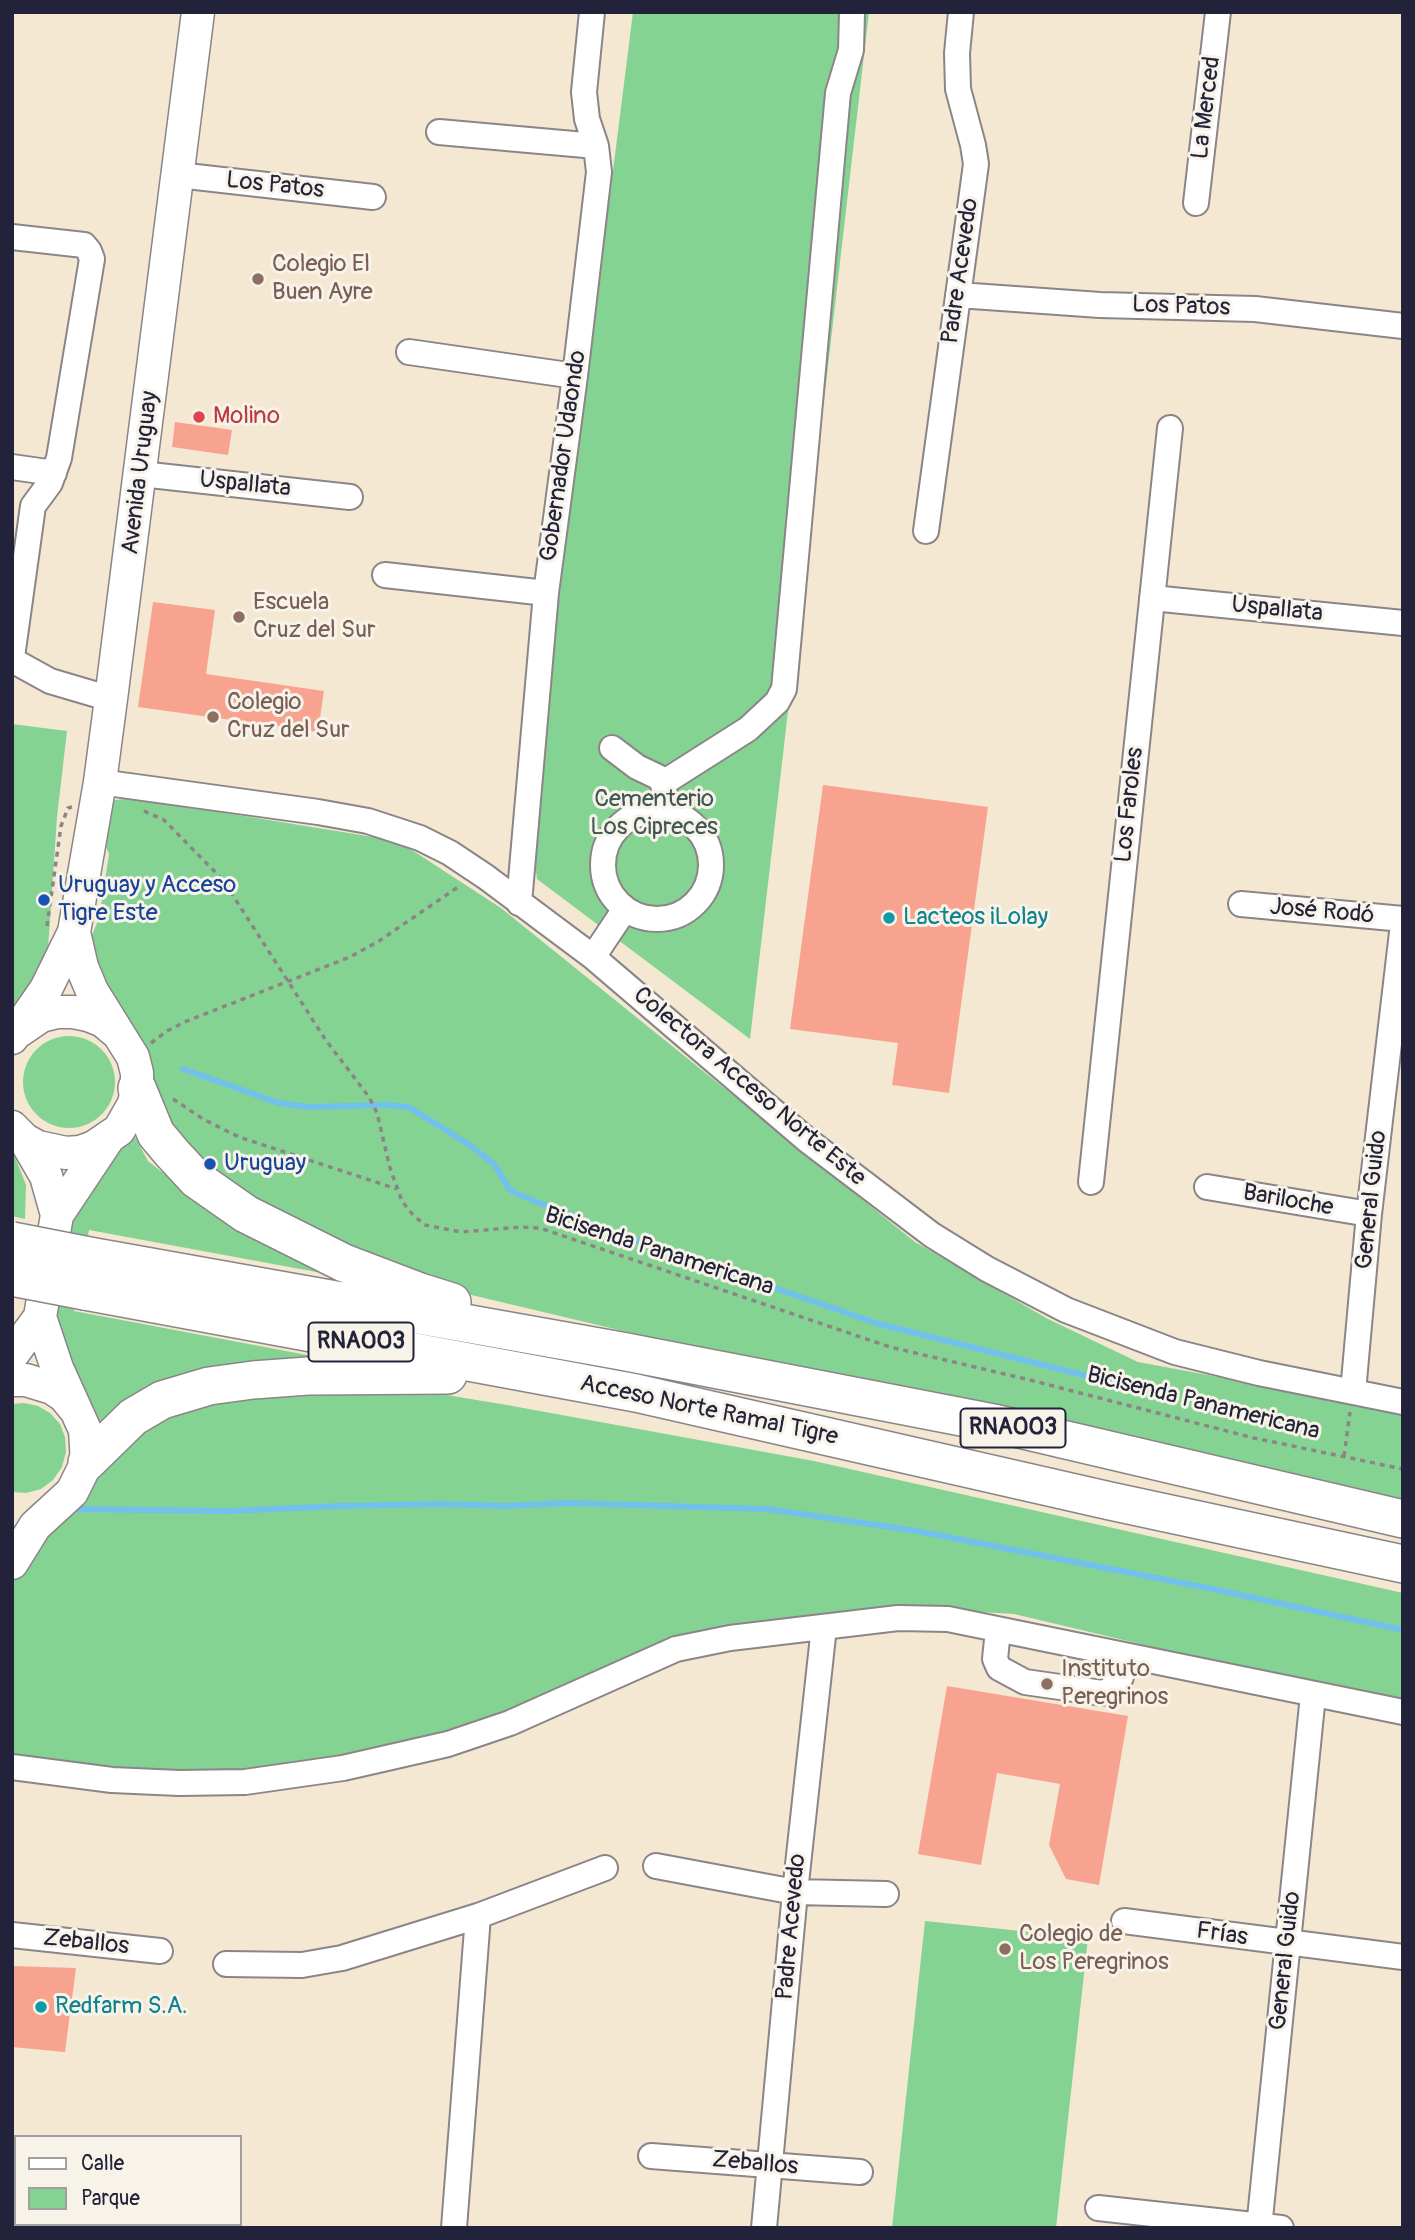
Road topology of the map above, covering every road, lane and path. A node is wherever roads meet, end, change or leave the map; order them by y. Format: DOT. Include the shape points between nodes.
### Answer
graph roads {
  1 [pos="198,12"];
  2 [pos="592,12"];
  3 [pos="852,12"];
  4 [pos="961,12"];
  5 [pos="1219,12"];
  6 [pos="439,132"];
  7 [pos="596,146"];
  8 [pos="178,175"];
  9 [pos="373,197"];
  10 [pos="1196,203"];
  11 [pos="12,237"];
  12 [pos="958,295"];
  13 [pos="1403,326"];
  14 [pos="409,352"];
  15 [pos="576,376"];
  16 [pos="1170,428"];
  17 [pos="12,467"];
  18 [pos="54,473"];
  19 [pos="141,474"];
  20 [pos="350,497"];
  21 [pos="926,531"];
  22 [pos="385,575"];
  23 [pos="545,593"];
  24 [pos="1152,598"];
  25 [pos="1403,623"];
  26 [pos="12,658"];
  27 [pos="111,699"];
  28 [pos="612,748"];
  29 [pos="663,783"];
  30 [pos="97,793"];
  31 [pos="143,811"];
  32 [pos="666,811"];
  33 [pos="479,873"];
  34 [pos="519,903"];
  35 [pos="1241,904"];
  36 [pos="625,909"];
  37 [pos="1403,922"];
  38 [pos="60,934"];
  39 [pos="593,957"];
  40 [pos="288,980"];
  41 [pos="116,1031"];
  42 [pos="14,1036"];
  43 [pos="147,1081"];
  44 [pos="19,1133"];
  45 [pos="107,1140"];
  46 [pos="1091,1182"];
  47 [pos="1207,1187"];
  48 [pos="397,1189"];
  49 [pos="57,1214"];
  50 [pos="1369,1214"];
  51 [pos="12,1241"];
  52 [pos="87,1274"];
  53 [pos="12,1277"];
  54 [pos="40,1317"];
  55 [pos="621,1352"];
  56 [pos="12,1355"];
  57 [pos="12,1380"];
  58 [pos="1353,1392"];
  59 [pos="636,1393"];
  60 [pos="1403,1402"];
  61 [pos="80,1418"];
  62 [pos="1344,1457"];
  63 [pos="88,1462"];
  64 [pos="1403,1469"];
  65 [pos="63,1501"];
  66 [pos="12,1517"];
  67 [pos="1403,1519"];
  68 [pos="12,1563"];
  69 [pos="1403,1564"];
  70 [pos="824,1626"];
  71 [pos="998,1630"];
  72 [pos="1124,1656"];
  73 [pos="1313,1695"];
  74 [pos="1403,1712"];
  75 [pos="12,1767"];
  76 [pos="656,1866"];
  77 [pos="605,1868"];
  78 [pos="795,1892"];
  79 [pos="886,1895"];
  80 [pos="478,1916"];
  81 [pos="1124,1921"];
  82 [pos="12,1934"];
  83 [pos="1287,1944"];
  84 [pos="160,1951"];
  85 [pos="1403,1957"];
  86 [pos="226,1964"];
  87 [pos="650,2156"];
  88 [pos="770,2166"];
  89 [pos="860,2172"];
  90 [pos="1098,2208"];
  91 [pos="1266,2227"];
  92 [pos="454,2228"];
  93 [pos="764,2228"];
  1 -- 8 [label="main road, Avenida Uruguay"];
  2 -- 7 [label="street, Gobernador Udaondo" via="584,92"];
  3 -- 29 [label="street" via="850,50 838,93 784,689 748,729"];
  4 -- 12 [label="street, Padre Acevedo" via="958,89 976,164"];
  5 -- 10 [label="street, La Merced"];
  6 -- 7 [label="street"];
  7 -- 15 [label="street, Gobernador Udaondo" via="599,172"];
  8 -- 9 [label="street, Los Patos"];
  8 -- 19 [label="main road, Avenida Uruguay"];
  11 -- 18 [label="street" via="84,245 92,259"];
  12 -- 13 [label="street, Los Patos" via="1255,309"];
  12 -- 21 [label="street, Padre Acevedo"];
  14 -- 15 [label="street"];
  15 -- 23 [label="street, Gobernador Udaondo"];
  16 -- 24 [label="street, Los Faroles"];
  17 -- 18 [label="street"];
  18 -- 26 [label="street" via="33,506"];
  19 -- 20 [label="street, Uspallata"];
  19 -- 27 [label="main road, Avenida Uruguay"];
  22 -- 23 [label="street"];
  23 -- 34 [label="street, Gobernador Udaondo"];
  24 -- 25 [label="street, Uspallata"];
  24 -- 46 [label="street, Los Faroles"];
  26 -- 27 [label="street" via="50,681"];
  27 -- 30 [label="main road, Avenida Uruguay"];
  28 -- 29 [label="street"];
  29 -- 32 [label="street"];
  30 -- 33 [label="street, Colectora Acceso Norte Este" via="318,812 368,821 420,838"];
  30 -- 38 [label="main road, Avenida Uruguay"];
  30 -- 38 [label="path" via="68,808 61,826"];
  31 -- 40 [label="path, Bicisenda Panamericana" via="164,820 223,880"];
  32 -- 36 [label="street" via="631,817 607,844 605,880 612,897"];
  32 -- 36 [label="street" via="685,817 700,830 712,867 708,886 682,914 643,918"];
  33 -- 34 [label="street, Colectora Acceso Norte Este"];
  33 -- 40 [label="path" via="379,941"];
  34 -- 39 [label="street, Colectora Acceso Norte Este"];
  35 -- 37 [label="street, José Rodó"];
  36 -- 39 [label="street"];
  37 -- 50 [label="street, General Guido"];
  38 -- 41 [label="main road, Avenida Uruguay"];
  38 -- 42 [label="main road, Avenida Uruguay" via="46,989"];
  39 -- 58 [label="street, Colectora Acceso Norte Este" via="807,1140 932,1235 987,1269 1066,1310 1175,1352"];
  40 -- 43 [label="path" via="167,1031"];
  40 -- 48 [label="path, Bicisenda Panamericana" via="369,1097"];
  41 -- 42 [label="main road, Avenida Uruguay" via="88,1015 65,1012 41,1016"];
  41 -- 43 [label="main road, Avenida Uruguay"];
  43 -- 45 [label="main road" via="128,1118"];
  43 -- 48 [label="path" via="239,1137"];
  43 -- 55 [label="highway" via="156,1134 196,1180 246,1214 344,1263 420,1292"];
  44 -- 45 [label="main road" via="38,1147 66,1153"];
  44 -- 49 [label="main road" via="46,1176"];
  45 -- 49 [label="main road"];
  47 -- 50 [label="street, Bariloche"];
  48 -- 62 [label="path, Bicisenda Panamericana" via="425,1225 461,1232 540,1228 890,1347"];
  49 -- 54 [label="main road"];
  50 -- 58 [label="street, General Guido"];
  51 -- 52 [label="highway, Acceso Norte Ramal Tigre / RNA003, bridge"];
  52 -- 53 [label="highway, Acceso Norte Ramal Tigre / RNA003, bridge"];
  52 -- 55 [label="highway, Acceso Norte Ramal Tigre / RNA003"];
  52 -- 59 [label="highway, Acceso Norte Ramal Tigre / RNA003"];
  54 -- 56 [label="main road"];
  54 -- 61 [label="main road"];
  55 -- 67 [label="highway, Acceso Norte Ramal Tigre / RNA003" via="998,1424"];
  57 -- 61 [label="main road" via="52,1388"];
  58 -- 60 [label="street, Colectora Acceso Norte Este"];
  58 -- 62 [label="path"];
  59 -- 63 [label="highway" via="482,1374 253,1380 209,1386 162,1400 132,1417"];
  59 -- 69 [label="highway, Acceso Norte Ramal Tigre / RNA003"];
  61 -- 63 [label="main road"];
  62 -- 64 [label="path, Bicisenda Panamericana"];
  63 -- 65 [label="main road"];
  65 -- 66 [label="main road" via="36,1515"];
  65 -- 68 [label="main road" via="35,1526"];
  70 -- 71 [label="street" via="898,1618 948,1619"];
  70 -- 75 [label="street" via="676,1649 510,1723 448,1744 343,1769 245,1782 179,1783"];
  70 -- 78 [label="street, Padre Acevedo"];
  71 -- 72 [label="street"];
  71 -- 72 [label="street" via="995,1660 999,1668 1025,1682 1101,1693 1121,1677"];
  72 -- 73 [label="street"];
  73 -- 74 [label="street"];
  73 -- 83 [label="street, General Guido"];
  76 -- 78 [label="street"];
  77 -- 80 [label="street"];
  78 -- 79 [label="street"];
  78 -- 88 [label="street, Padre Acevedo"];
  80 -- 86 [label="street" via="342,1958 302,1965"];
  80 -- 92 [label="street"];
  81 -- 83 [label="street, Frías"];
  82 -- 84 [label="street, Zeballos"];
  83 -- 85 [label="street, Frías"];
  83 -- 91 [label="street, General Guido"];
  87 -- 88 [label="street, Zeballos"];
  88 -- 89 [label="street, Zeballos"];
  88 -- 93 [label="street, Padre Acevedo"];
  90 -- 91 [label="street"];
}
